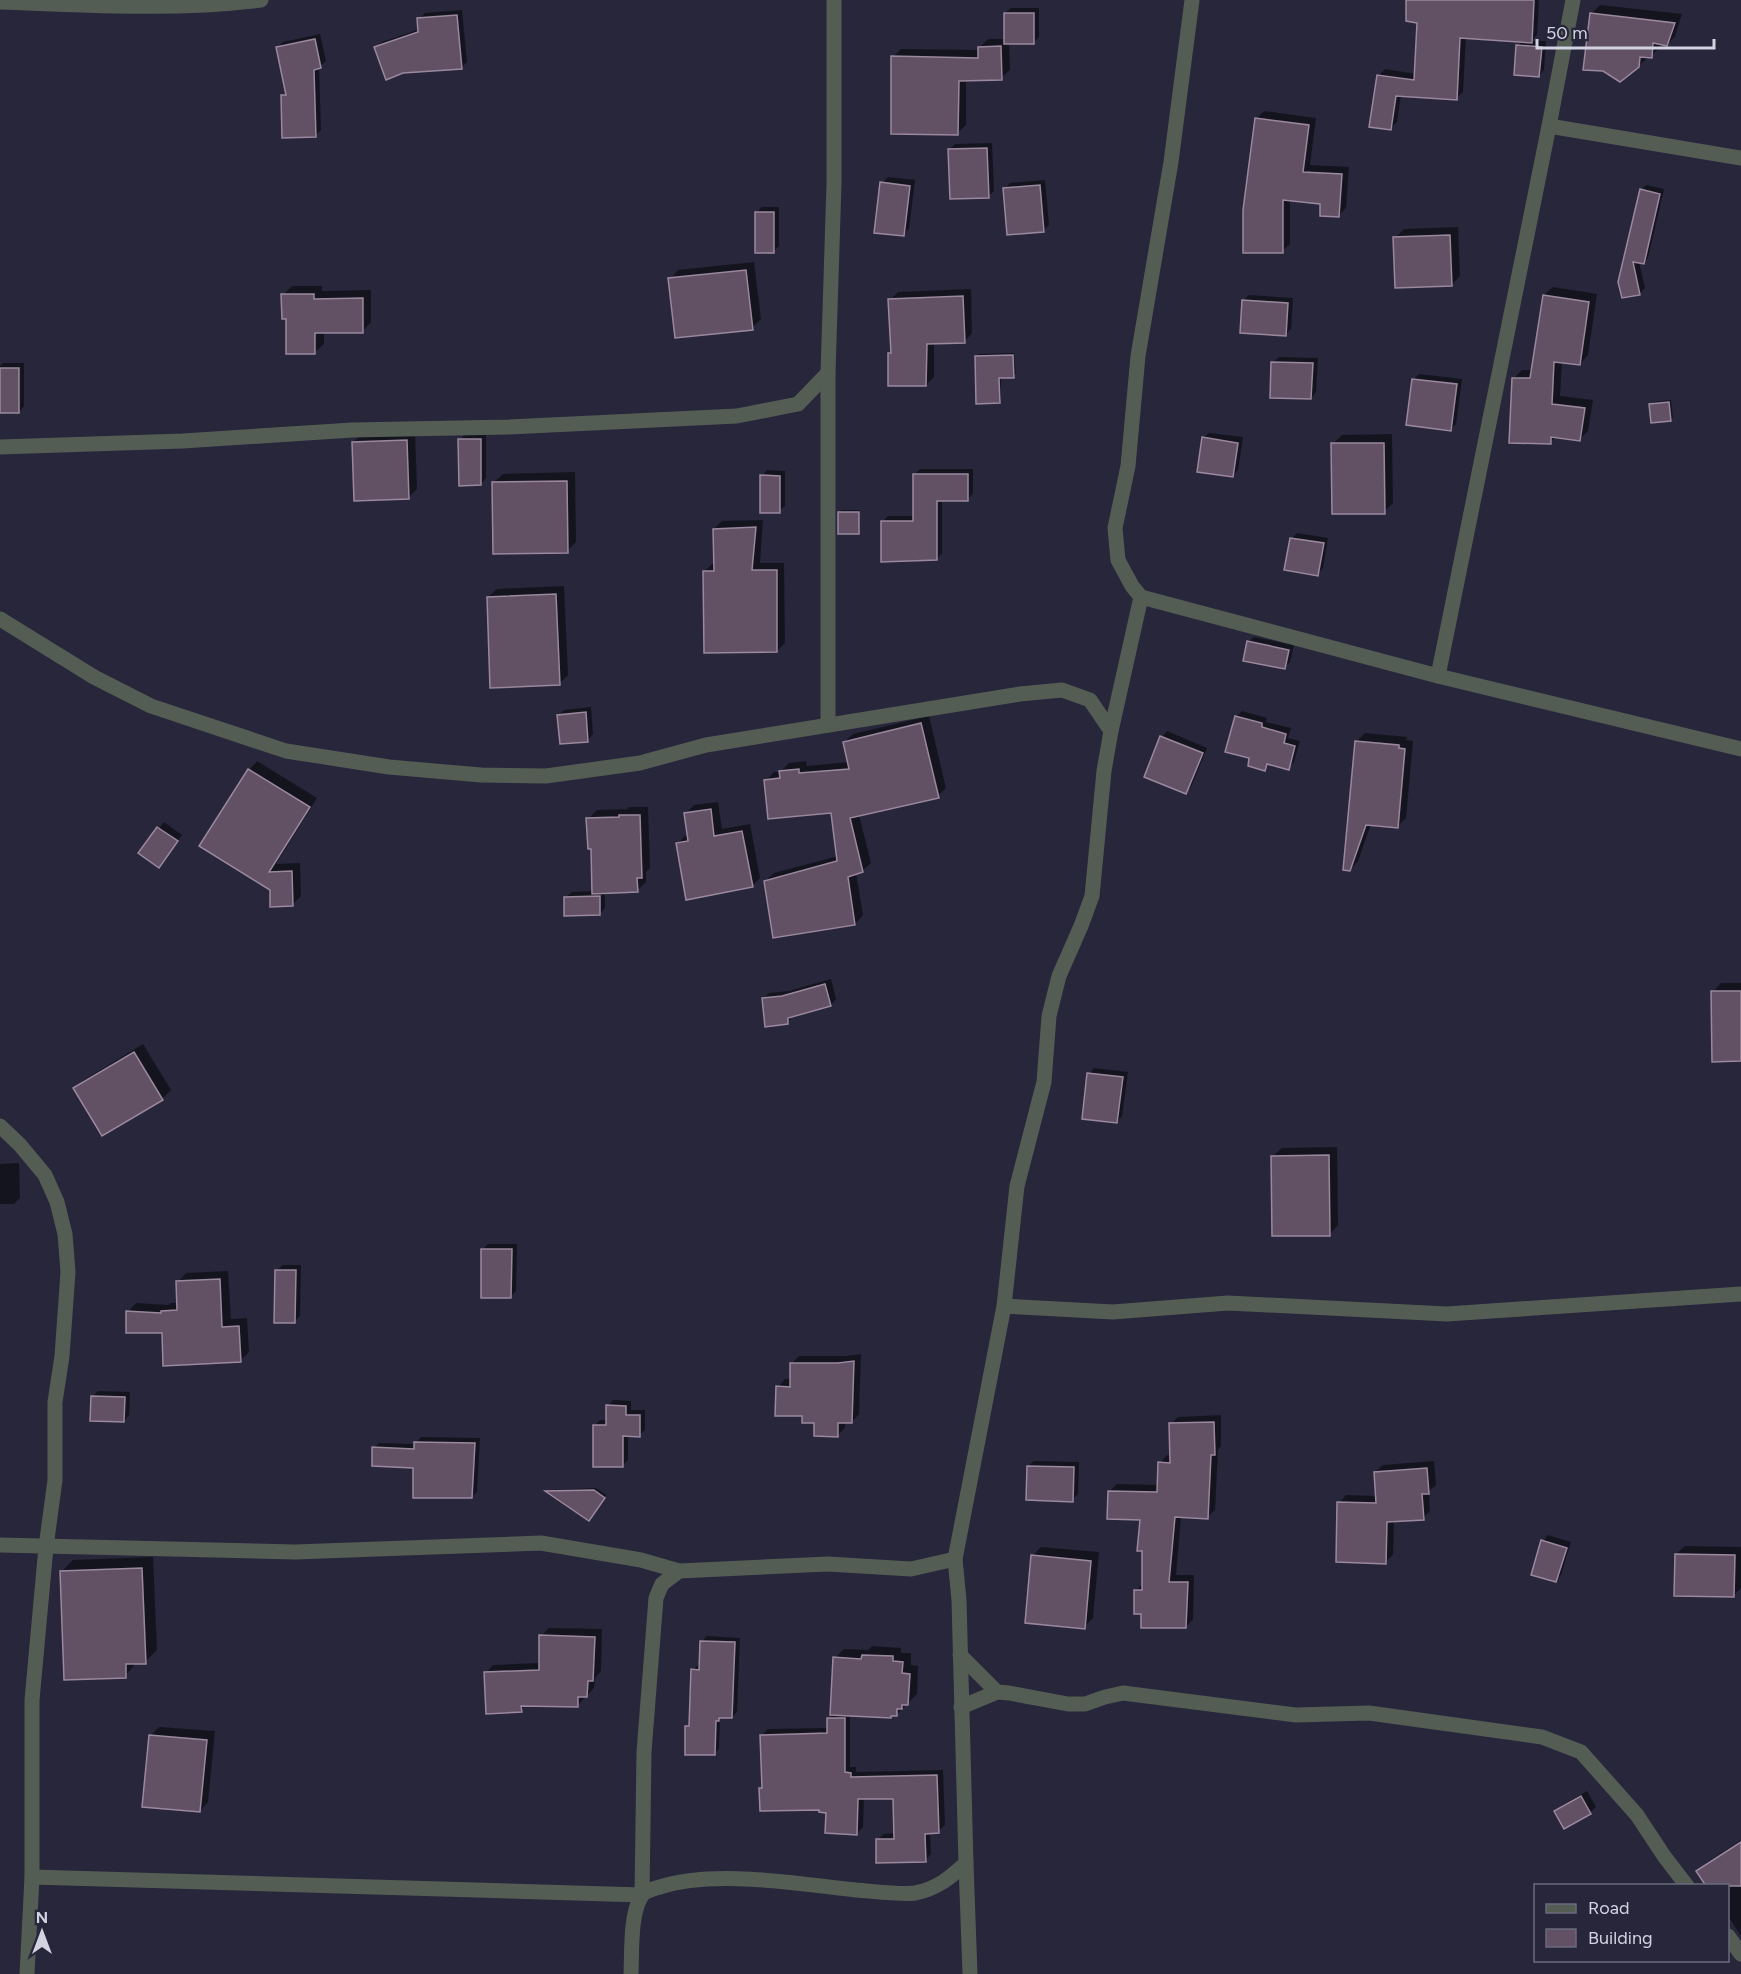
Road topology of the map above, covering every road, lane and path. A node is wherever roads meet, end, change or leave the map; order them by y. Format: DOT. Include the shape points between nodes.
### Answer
graph roads {
  1 [pos="261,0"];
  2 [pos="834,0"];
  3 [pos="1192,0"];
  4 [pos="1573,0"];
  5 [pos="0,2"];
  6 [pos="181,3"];
  7 [pos="1550,126"];
  8 [pos="1741,158"];
  9 [pos="828,373"];
  10 [pos="0,447"];
  11 [pos="1141,597"];
  12 [pos="0,619"];
  13 [pos="1438,676"];
  14 [pos="828,725"];
  15 [pos="1111,731"];
  16 [pos="1741,749"];
  17 [pos="0,1126"];
  18 [pos="1741,1294"];
  19 [pos="1004,1306"];
  20 [pos="0,1545"];
  21 [pos="46,1547"];
  22 [pos="955,1559"];
  23 [pos="679,1571"];
  24 [pos="960,1655"];
  25 [pos="997,1692"];
  26 [pos="961,1707"];
  27 [pos="966,1863"];
  28 [pos="32,1877"];
  29 [pos="1685,1884"];
  30 [pos="642,1895"];
  31 [pos="1729,1937"];
  32 [pos="1741,1954"];
  33 [pos="27,1974"];
  34 [pos="631,1974"];
  35 [pos="970,1974"];
  1 -- 6 [label="street" via="226,5"];
  2 -- 9 [label="street"];
  3 -- 11 [label="street" via="1171,162 1138,356 1128,466 1115,528 1118,560"];
  4 -- 7 [label="street"];
  5 -- 6 [label="street" via="130,7"];
  7 -- 8 [label="street"];
  7 -- 13 [label="street"];
  9 -- 10 [label="street" via="798,404 737,416"];
  9 -- 14 [label="street"];
  11 -- 13 [label="street"];
  11 -- 15 [label="street"];
  12 -- 14 [label="street" via="94,677 151,706 286,751 389,767 546,776 640,763 706,745"];
  13 -- 16 [label="street"];
  14 -- 15 [label="street" via="1062,690 1090,700"];
  15 -- 19 [label="street" via="1092,896 1059,976 1050,1016 1044,1082 1017,1186"];
  17 -- 21 [label="street" via="45,1175 65,1234 68,1272 55,1402 55,1480"];
  18 -- 19 [label="street" via="1447,1314 1227,1303 1113,1312"];
  19 -- 22 [label="street"];
  20 -- 21 [label="street"];
  21 -- 23 [label="street" via="295,1552 541,1543 641,1560"];
  21 -- 28 [label="street" via="32,1700"];
  22 -- 23 [label="street" via="911,1569 828,1564"];
  22 -- 24 [label="street"];
  23 -- 30 [label="street" via="662,1584 656,1598 644,1752"];
  24 -- 25 [label="street"];
  24 -- 26 [label="street"];
  25 -- 26 [label="street"];
  25 -- 29 [label="street" via="1068,1704 1085,1704 1123,1693 1296,1715 1369,1713 1542,1737 1581,1752 1637,1815"];
  26 -- 27 [label="street"];
  27 -- 30 [label="street" via="944,1883 915,1893 704,1879 671,1883"];
  27 -- 35 [label="street"];
  28 -- 30 [label="street"];
  28 -- 33 [label="street"];
  30 -- 34 [label="street" via="635,1909"];
  31 -- 32 [label="street"];
}
